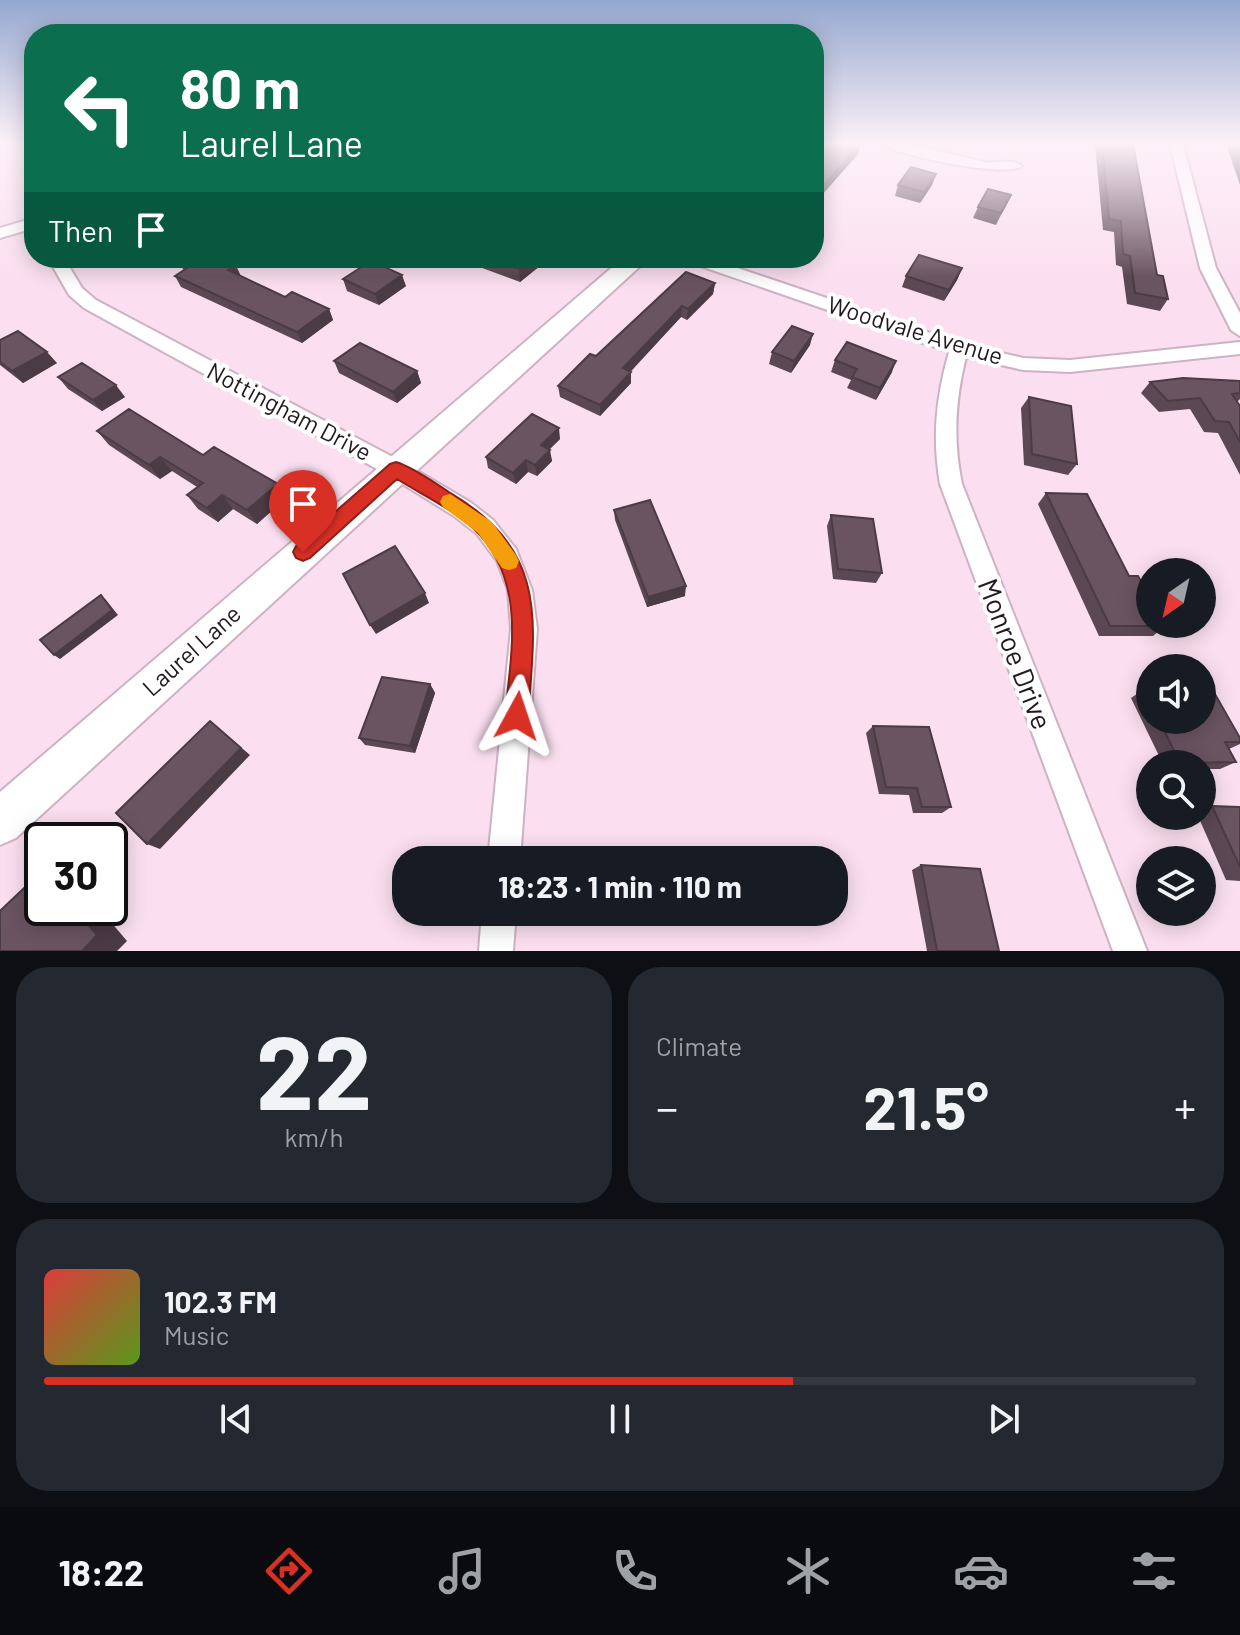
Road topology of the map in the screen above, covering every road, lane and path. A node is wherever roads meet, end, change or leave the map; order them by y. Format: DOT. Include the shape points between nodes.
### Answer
graph roads {
  1 [pos="1187,188"];
  2 [pos="24,226"];
  3 [pos="0,233"];
  4 [pos="62,268"];
  5 [pos="626,268"];
  6 [pos="721,268"];
  7 [pos="1240,330"];
  8 [pos="1240,348"];
  9 [pos="959,349"];
  10 [pos="396,469"];
  11 [pos="0,822"];
  12 [pos="505,846"];
  13 [pos="498,926"];
  14 [pos="496,951"];
  15 [pos="1130,951"];
  1 -- 7 [label="street" via="1208,268"];
  2 -- 3 [label="street"];
  4 -- 10 [label="street, Nottingham Drive" via="75,291 100,310"];
  5 -- 10 [label="street, Laurel Lane"];
  6 -- 9 [label="street, Woodvale Avenue"];
  8 -- 9 [label="street, Woodvale Avenue" via="1070,366 1023,364"];
  9 -- 15 [label="street, Monroe Drive" via="944,408 951,484"];
  10 -- 11 [label="street, Laurel Lane"];
  10 -- 12 [label="street, Nottingham Drive" via="485,527 507,556 520,590 524,629"];
  13 -- 14 [label="street"];
}
